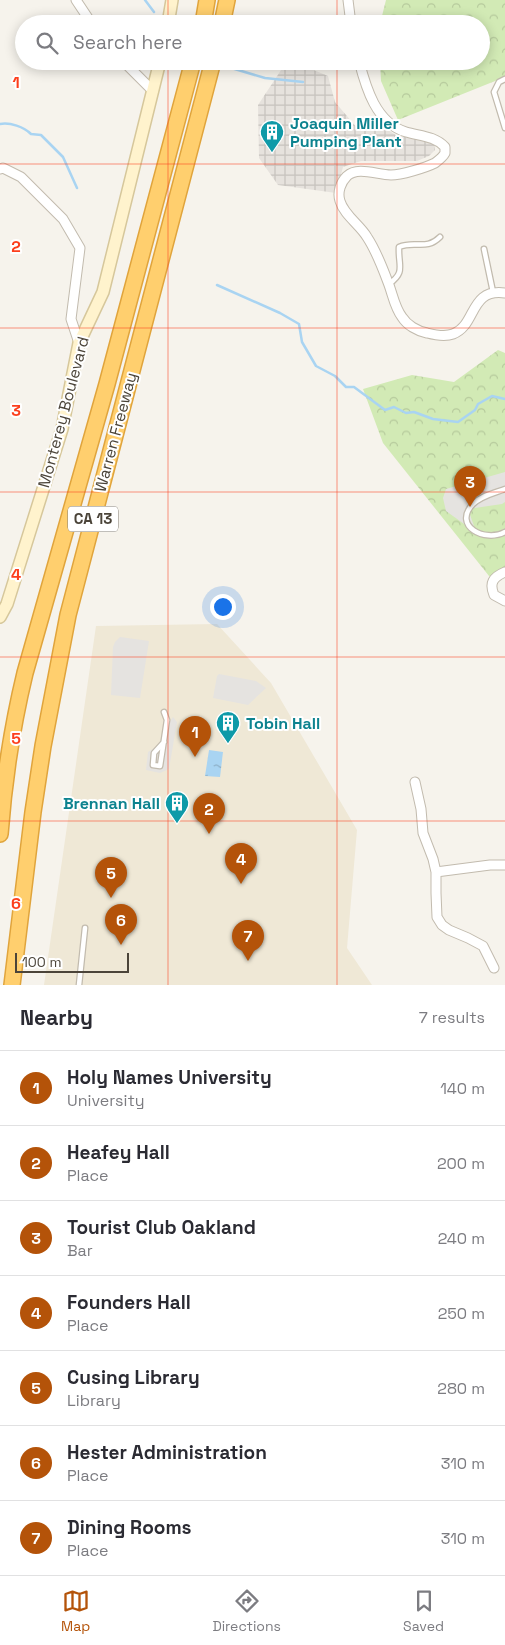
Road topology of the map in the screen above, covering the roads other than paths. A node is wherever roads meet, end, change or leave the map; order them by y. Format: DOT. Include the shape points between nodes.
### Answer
graph roads {
  1 [pos="76,0"];
  2 [pos="172,0"];
  3 [pos="200,0"];
  4 [pos="208,0"];
  5 [pos="227,0"];
  6 [pos="348,0"];
  7 [pos="86,15"];
  8 [pos="170,15"];
  9 [pos="198,15"];
  10 [pos="204,15"];
  11 [pos="224,15"];
  12 [pos="350,15"];
  13 [pos="132,70"];
  14 [pos="158,70"];
  15 [pos="190,70"];
  16 [pos="210,70"];
  17 [pos="361,70"];
  18 [pos="505,79"];
  19 [pos="153,91"];
  20 [pos="505,128"];
  21 [pos="0,169"];
  22 [pos="440,237"];
  23 [pos="484,249"];
  24 [pos="388,284"];
  25 [pos="493,292"];
  26 [pos="505,292"];
  27 [pos="79,343"];
  28 [pos="505,489"];
  29 [pos="505,532"];
  30 [pos="505,572"];
  31 [pos="505,601"];
  32 [pos="0,617"];
  33 [pos="164,712"];
  34 [pos="164,742"];
  35 [pos="415,782"];
  36 [pos="0,834"];
  37 [pos="505,865"];
  38 [pos="436,872"];
  39 [pos="85,928"];
  40 [pos="494,968"];
  41 [pos="12,985"];
  42 [pos="79,985"];
  1 -- 7 [label="street"];
  2 -- 8 [label="street"];
  3 -- 9 [label="highway"];
  4 -- 10 [label="highway"];
  5 -- 11 [label="highway"];
  6 -- 12 [label="street"];
  13 -- 19 [label="street"];
  14 -- 19 [label="street, Monterey Boulevard"];
  15 -- 36 [label="highway, Warren Freeway / CA 13" via="107,384 25,673 7,763"];
  16 -- 41 [label="highway, Warren Freeway / CA 13" via="68,615 33,812"];
  17 -- 24 [label="street" via="371,99 391,125 405,132 434,138 445,147 442,158 434,163 394,175 360,171 352,173 341,184 340,201 367,236"];
  18 -- 20 [label="lane" via="499,82 494,92"];
  19 -- 27 [label="street, Monterey Boulevard" via="103,292"];
  21 -- 27 [label="street" via="21,177 64,219 80,248 71,319"];
  22 -- 24 [label="lane" via="426,246 406,244 399,247 398,278"];
  23 -- 25 [label="lane"];
  24 -- 25 [label="street" via="402,318 425,333 445,336 463,327 483,296"];
  25 -- 26 [label="street"];
  27 -- 32 [label="street, Monterey Boulevard" via="62,429 7,604"];
  28 -- 29 [label="lane" via="486,496 467,511 471,529 487,536"];
  30 -- 31 [label="street" via="499,574 491,587 494,595"];
  33 -- 34 [label="lane" via="167,720"];
  34 -- 34 [label="lane" via="160,766 153,765 154,754"];
  35 -- 38 [label="street" via="423,833"];
  37 -- 38 [label="street"];
  38 -- 40 [label="street" via="437,917 449,930 483,946"];
  39 -- 42 [label="lane"];
}
